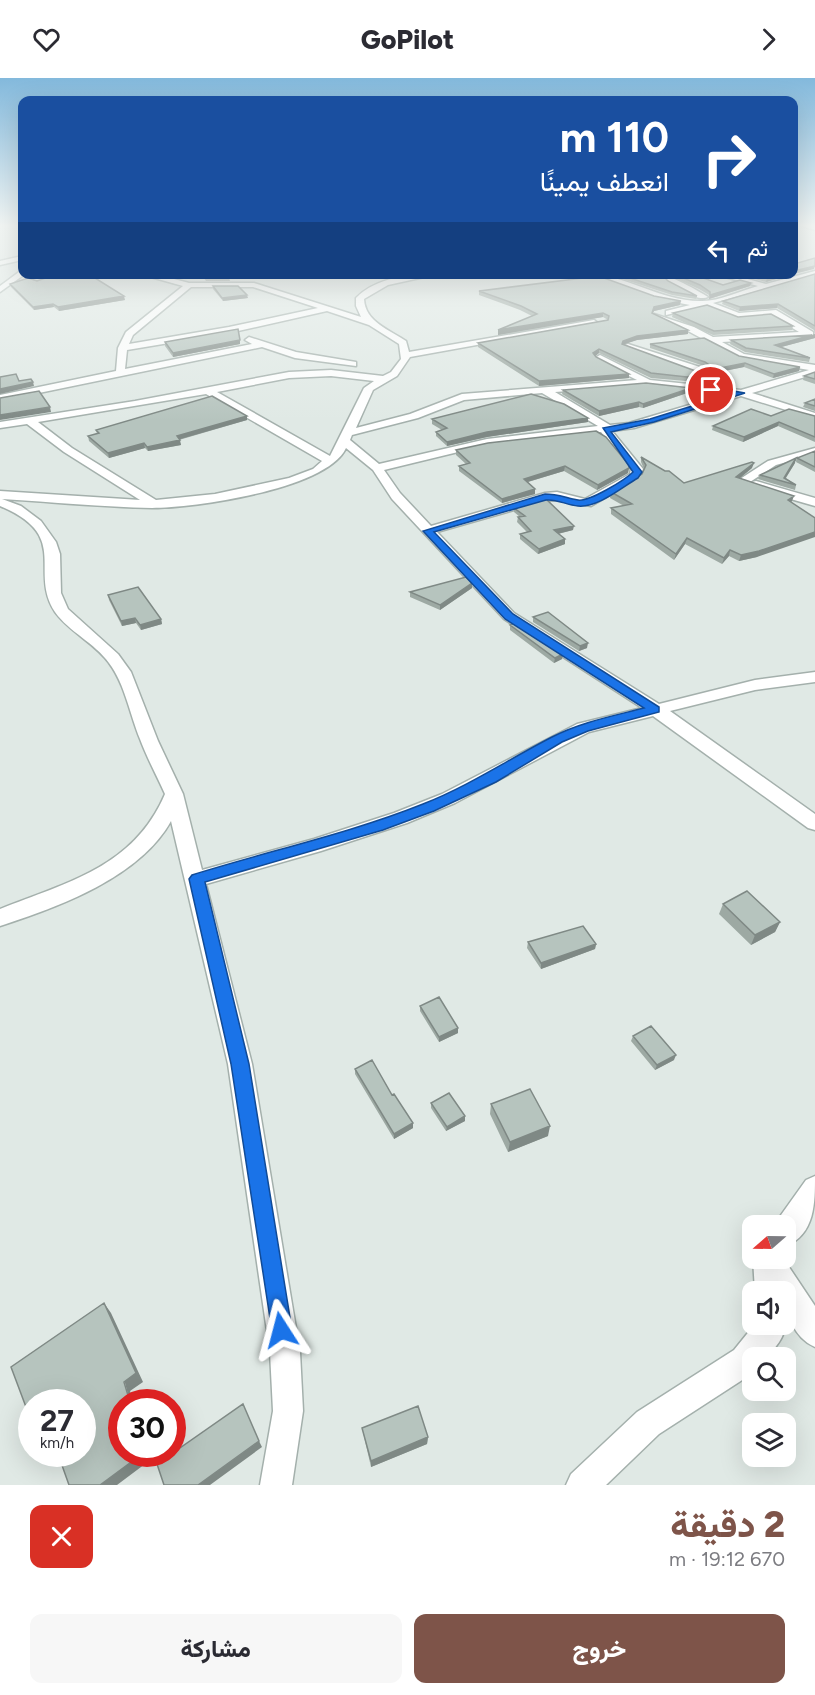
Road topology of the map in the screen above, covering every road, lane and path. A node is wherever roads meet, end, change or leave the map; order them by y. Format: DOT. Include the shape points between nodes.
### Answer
graph roads {
  1 [pos="183,290"];
  2 [pos="268,290"];
  3 [pos="372,290"];
  4 [pos="638,290"];
  5 [pos="684,290"];
  6 [pos="750,290"];
  7 [pos="707,303"];
  8 [pos="327,309"];
  9 [pos="603,322"];
  10 [pos="374,324"];
  11 [pos="229,330"];
  12 [pos="811,333"];
  13 [pos="693,339"];
  14 [pos="707,339"];
  15 [pos="656,344"];
  16 [pos="259,345"];
  17 [pos="123,348"];
  18 [pos="406,354"];
  19 [pos="600,358"];
  20 [pos="644,360"];
  21 [pos="364,366"];
  22 [pos="375,367"];
  23 [pos="815,369"];
  24 [pos="398,370"];
  25 [pos="622,370"];
  26 [pos="120,374"];
  27 [pos="383,379"];
  28 [pos="650,382"];
  29 [pos="209,391"];
  30 [pos="545,391"];
  31 [pos="736,393"];
  32 [pos="0,398"];
  33 [pos="815,416"];
  34 [pos="30,421"];
  35 [pos="0,425"];
  36 [pos="606,430"];
  37 [pos="344,438"];
  38 [pos="815,451"];
  39 [pos="330,461"];
  40 [pos="377,468"];
  41 [pos="0,495"];
  42 [pos="0,502"];
  43 [pos="815,502"];
  44 [pos="154,504"];
  45 [pos="428,531"];
  46 [pos="815,677"];
  47 [pos="654,710"];
  48 [pos="174,794"];
  49 [pos="815,823"];
  50 [pos="197,879"];
  51 [pos="0,918"];
  52 [pos="815,1189"];
  53 [pos="796,1217"];
  54 [pos="774,1269"];
  55 [pos="815,1332"];
  56 [pos="767,1335"];
  57 [pos="276,1485"];
  58 [pos="582,1485"];
  1 -- 17 [label="street" via="129,334"];
  2 -- 8 [label="street"];
  3 -- 10 [label="street" via="360,298 360,311"];
  4 -- 7 [label="street"];
  5 -- 7 [label="street"];
  6 -- 7 [label="street"];
  7 -- 12 [label="street" via="738,316 773,312"];
  7 -- 14 [label="street" via="656,316"];
  8 -- 10 [label="street"];
  8 -- 11 [label="street"];
  9 -- 18 [label="street"];
  10 -- 18 [label="street" via="403,343"];
  11 -- 16 [label="street"];
  11 -- 17 [label="street"];
  12 -- 14 [label="street"];
  13 -- 14 [label="street"];
  14 -- 23 [label="street" via="747,358"];
  15 -- 20 [label="street" via="626,346"];
  16 -- 21 [label="street"];
  16 -- 26 [label="street"];
  17 -- 26 [label="street"];
  18 -- 24 [label="street"];
  19 -- 25 [label="street"];
  20 -- 25 [label="street"];
  20 -- 31 [label="street" via="700,370"];
  22 -- 24 [label="street"];
  23 -- 31 [label="street"];
  24 -- 27 [label="street"];
  25 -- 28 [label="street"];
  26 -- 32 [label="street"];
  27 -- 29 [label="street" via="311,373"];
  27 -- 37 [label="street" via="369,388"];
  28 -- 30 [label="street"];
  28 -- 31 [label="street"];
  29 -- 34 [label="street"];
  29 -- 39 [label="street"];
  30 -- 36 [label="street"];
  30 -- 37 [label="street" via="462,397"];
  31 -- 33 [label="street"];
  31 -- 36 [label="street" via="652,421"];
  34 -- 35 [label="street"];
  34 -- 44 [label="street"];
  36 -- 40 [label="street" via="487,442"];
  36 -- 45 [label="street" via="637,472 593,500 580,504 557,496 545,497"];
  37 -- 39 [label="street" via="337,456"];
  37 -- 40 [label="street"];
  38 -- 43 [label="street" via="772,463 743,480"];
  39 -- 44 [label="street" via="317,471 266,489"];
  40 -- 45 [label="street"];
  41 -- 44 [label="street"];
  42 -- 48 [label="street" via="37,524 49,542 54,593 63,611 113,657 123,672"];
  45 -- 47 [label="street" via="509,616"];
  46 -- 47 [label="street" via="755,685"];
  47 -- 49 [label="street"];
  47 -- 50 [label="street" via="584,728 491,779 378,826"];
  48 -- 50 [label="street"];
  48 -- 51 [label="street" via="162,822 146,843 114,866"];
  50 -- 57 [label="street" via="240,1064 285,1352 288,1412"];
  52 -- 53 [label="street"];
  54 -- 55 [label="street"];
  56 -- 58 [label="street" via="745,1361 648,1424"];
}
